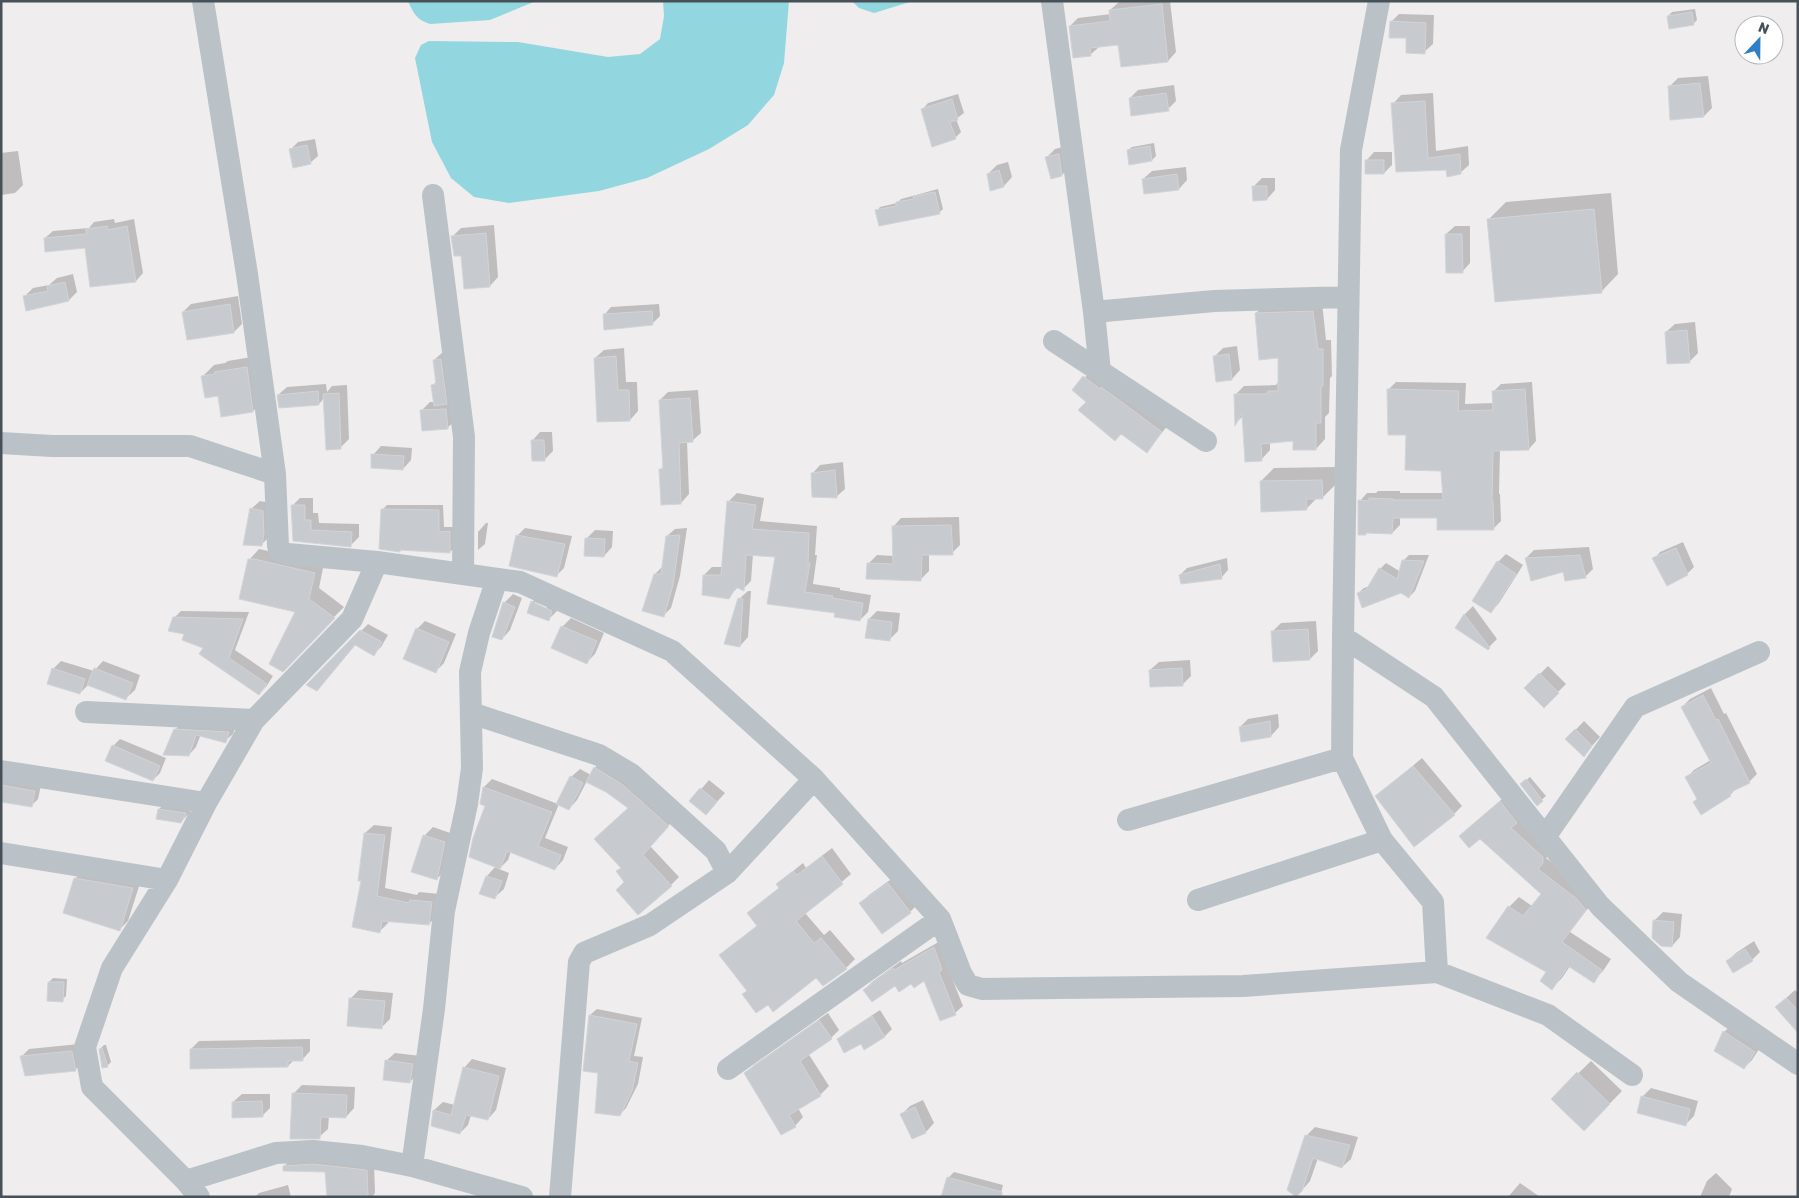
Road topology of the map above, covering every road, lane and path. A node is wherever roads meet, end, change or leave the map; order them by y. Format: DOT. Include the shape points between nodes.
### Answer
graph roads {
  1 [pos="204,1"];
  2 [pos="1052,1"];
  3 [pos="1379,1"];
  4 [pos="433,196"];
  5 [pos="1347,297"];
  6 [pos="1094,312"];
  7 [pos="1054,341"];
  8 [pos="1100,372"];
  9 [pos="1206,441"];
  10 [pos="1,443"];
  11 [pos="275,474"];
  12 [pos="377,562"];
  13 [pos="463,574"];
  14 [pos="497,579"];
  15 [pos="1342,637"];
  16 [pos="1759,652"];
  17 [pos="86,712"];
  18 [pos="471,713"];
  19 [pos="254,720"];
  20 [pos="1342,758"];
  21 [pos="1,771"];
  22 [pos="814,779"];
  23 [pos="206,803"];
  24 [pos="1128,820"];
  25 [pos="1545,837"];
  26 [pos="1382,840"];
  27 [pos="1,853"];
  28 [pos="728,873"];
  29 [pos="167,880"];
  30 [pos="1198,900"];
  31 [pos="940,919"];
  32 [pos="1437,972"];
  33 [pos="1798,1064"];
  34 [pos="728,1069"];
  35 [pos="1632,1075"];
  36 [pos="412,1166"];
  37 [pos="192,1189"];
  38 [pos="522,1197"];
  39 [pos="560,1197"];
  1 -- 11 [label="street"];
  2 -- 6 [label="street"];
  3 -- 5 [label="street" via="1351,150"];
  4 -- 13 [label="street" via="464,437"];
  5 -- 6 [label="street" via="1214,301"];
  5 -- 15 [label="street"];
  6 -- 8 [label="street"];
  7 -- 8 [label="street"];
  8 -- 9 [label="street"];
  10 -- 11 [label="street" via="190,446"];
  11 -- 12 [label="street" via="278,546 281,552"];
  12 -- 13 [label="street"];
  12 -- 19 [label="street" via="352,619"];
  13 -- 14 [label="street"];
  14 -- 18 [label="street" via="478,634 470,672"];
  14 -- 22 [label="street" via="520,582 672,652"];
  15 -- 20 [label="street"];
  15 -- 25 [label="street" via="1434,697"];
  16 -- 25 [label="street" via="1635,707"];
  17 -- 19 [label="street"];
  18 -- 28 [label="street" via="599,755 631,774 716,850"];
  18 -- 36 [label="street" via="472,768 444,911"];
  19 -- 23 [label="street"];
  20 -- 24 [label="street"];
  20 -- 26 [label="street"];
  21 -- 23 [label="street"];
  22 -- 28 [label="street"];
  22 -- 31 [label="street"];
  23 -- 29 [label="street"];
  25 -- 33 [label="street" via="1600,906 1679,982"];
  26 -- 30 [label="street"];
  26 -- 32 [label="street" via="1433,902"];
  27 -- 29 [label="street"];
  28 -- 39 [label="street" via="650,926 584,953 579,962"];
  29 -- 37 [label="street" via="112,968 85,1046 92,1087"];
  31 -- 32 [label="street" via="968,985 982,989 1243,986"];
  31 -- 34 [label="street"];
  32 -- 35 [label="street" via="1548,1015"];
  36 -- 37 [label="street" via="313,1151 276,1153"];
  36 -- 38 [label="street"];
}
